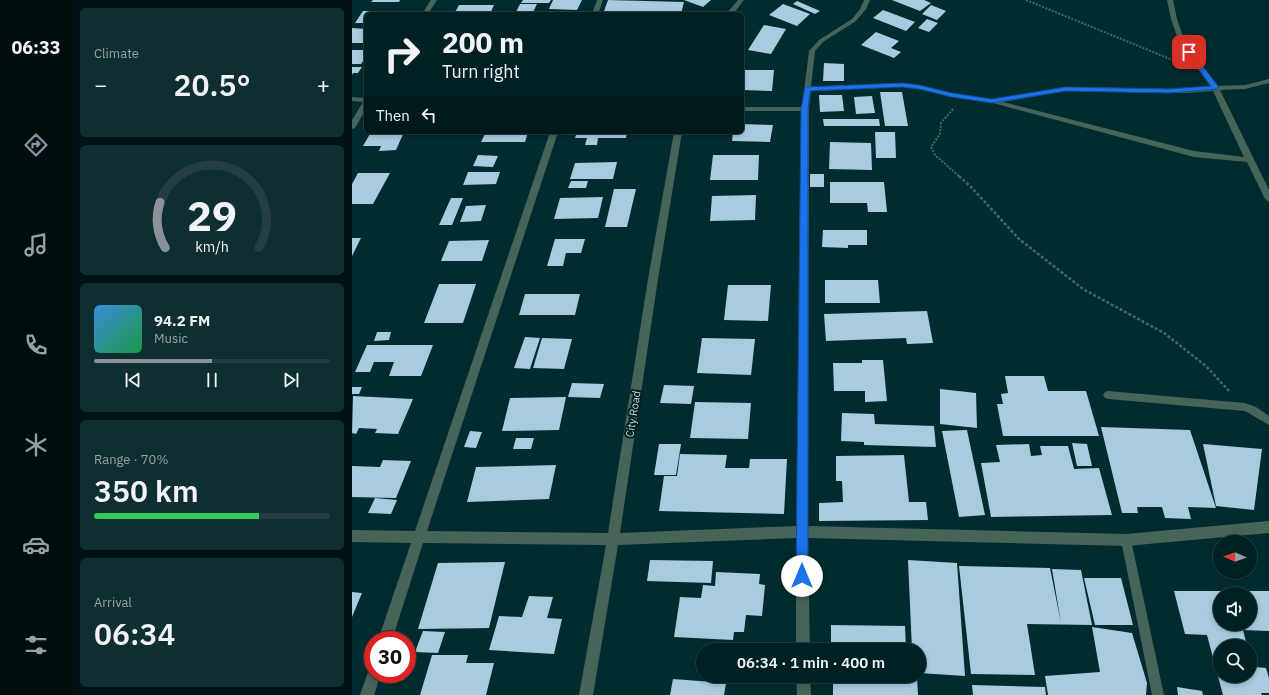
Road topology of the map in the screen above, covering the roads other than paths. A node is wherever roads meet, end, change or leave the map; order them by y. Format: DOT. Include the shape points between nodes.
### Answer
graph roads {
  1 [pos="434,0"];
  2 [pos="600,0"];
  3 [pos="741,0"];
  4 [pos="867,0"];
  5 [pos="1170,0"];
  6 [pos="426,12"];
  7 [pos="596,12"];
  8 [pos="731,12"];
  9 [pos="1269,81"];
  10 [pos="1215,88"];
  11 [pos="807,89"];
  12 [pos="352,99"];
  13 [pos="364,101"];
  14 [pos="992,101"];
  15 [pos="364,105"];
  16 [pos="744,109"];
  17 [pos="805,109"];
  18 [pos="352,126"];
  19 [pos="553,134"];
  20 [pos="678,134"];
  21 [pos="1250,160"];
  22 [pos="1269,199"];
  23 [pos="1108,396"];
  24 [pos="1269,421"];
  25 [pos="1269,526"];
  26 [pos="802,532"];
  27 [pos="352,536"];
  28 [pos="418,537"];
  29 [pos="613,539"];
  30 [pos="1126,540"];
  31 [pos="388,631"];
  32 [pos="803,643"];
  33 [pos="371,683"];
  34 [pos="803,683"];
  35 [pos="367,695"];
  36 [pos="586,695"];
  37 [pos="804,695"];
  38 [pos="1158,695"];
  1 -- 6 [label="street"];
  2 -- 7 [label="street"];
  3 -- 8 [label="street"];
  4 -- 11 [label="street" via="854,20 815,46 810,56"];
  5 -- 10 [label="street" via="1182,42"];
  9 -- 10 [label="street" via="1245,87"];
  10 -- 14 [label="street" via="1169,91 1066,89"];
  10 -- 21 [label="street"];
  11 -- 14 [label="street" via="902,85"];
  11 -- 17 [label="street"];
  12 -- 13 [label="street"];
  14 -- 21 [label="street" via="1194,154"];
  15 -- 18 [label="street"];
  16 -- 17 [label="street"];
  17 -- 26 [label="street"];
  19 -- 28 [label="street"];
  20 -- 29 [label="street, City Road"];
  21 -- 22 [label="street"];
  23 -- 24 [label="lane" via="1245,407"];
  25 -- 30 [label="street"];
  26 -- 29 [label="street"];
  26 -- 30 [label="street"];
  26 -- 32 [label="street"];
  27 -- 28 [label="street"];
  28 -- 29 [label="street"];
  28 -- 31 [label="street"];
  29 -- 36 [label="street, City Road"];
  30 -- 38 [label="lane"];
  33 -- 35 [label="street"];
  34 -- 37 [label="street"];
}
